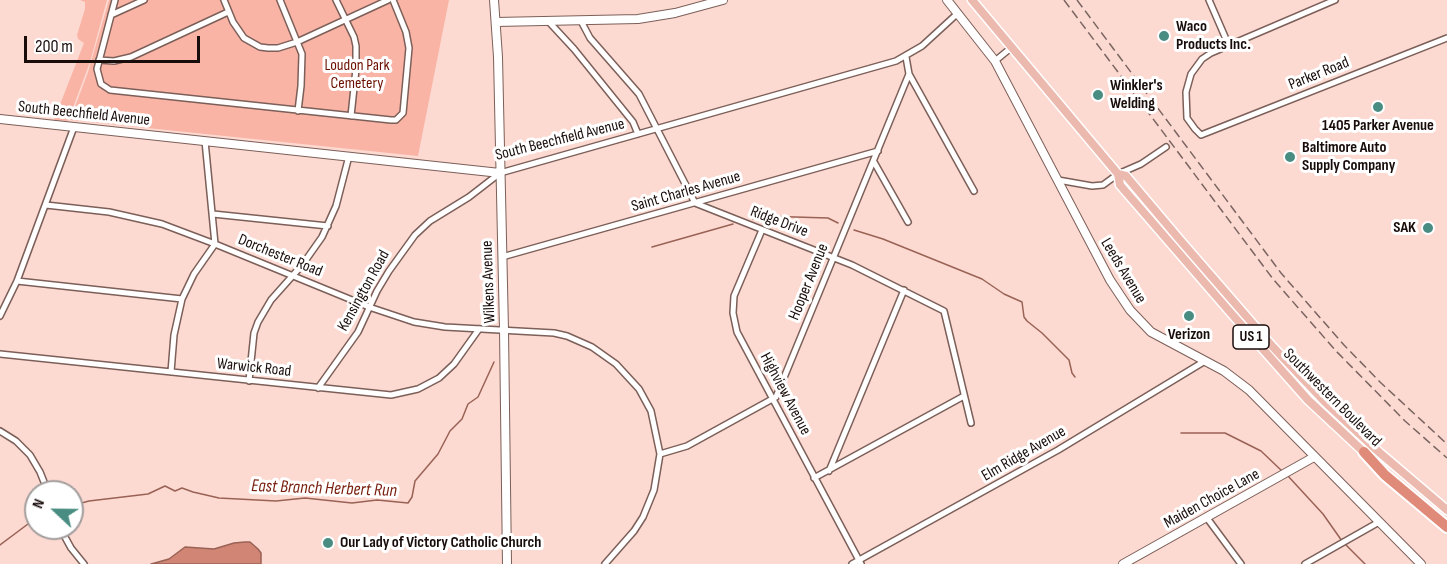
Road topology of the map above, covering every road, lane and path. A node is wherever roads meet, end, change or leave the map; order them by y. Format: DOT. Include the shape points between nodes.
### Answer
graph roads {
  1 [pos="115,0"];
  2 [pos="144,0"];
  3 [pos="224,0"];
  4 [pos="280,0"];
  5 [pos="336,0"];
  6 [pos="388,0"];
  7 [pos="393,0"];
  8 [pos="494,0"];
  9 [pos="723,0"];
  10 [pos="947,0"];
  11 [pos="972,0"];
  12 [pos="1209,0"];
  13 [pos="1335,0"];
  14 [pos="228,12"];
  15 [pos="958,13"];
  16 [pos="111,15"];
  17 [pos="345,20"];
  18 [pos="580,21"];
  19 [pos="496,22"];
  20 [pos="549,22"];
  21 [pos="1447,38"];
  22 [pos="297,42"];
  23 [pos="1228,46"];
  24 [pos="1012,47"];
  25 [pos="906,57"];
  26 [pos="99,60"];
  27 [pos="995,61"];
  28 [pos="909,74"];
  29 [pos="297,111"];
  30 [pos="351,116"];
  31 [pos="0,119"];
  32 [pos="74,127"];
  33 [pos="657,129"];
  34 [pos="638,134"];
  35 [pos="205,141"];
  36 [pos="1166,147"];
  37 [pos="878,151"];
  38 [pos="349,156"];
  39 [pos="874,162"];
  40 [pos="500,173"];
  41 [pos="1118,174"];
  42 [pos="1058,180"];
  43 [pos="974,191"];
  44 [pos="695,203"];
  45 [pos="46,205"];
  46 [pos="213,214"];
  47 [pos="908,222"];
  48 [pos="328,226"];
  49 [pos="762,230"];
  50 [pos="215,244"];
  51 [pos="502,257"];
  52 [pos="834,258"];
  53 [pos="292,276"];
  54 [pos="17,281"];
  55 [pos="904,291"];
  56 [pos="182,299"];
  57 [pos="369,307"];
  58 [pos="0,316"];
  59 [pos="478,329"];
  60 [pos="504,330"];
  61 [pos="0,354"];
  62 [pos="1205,361"];
  63 [pos="171,372"];
  64 [pos="249,381"];
  65 [pos="318,388"];
  66 [pos="964,396"];
  67 [pos="772,400"];
  68 [pos="971,423"];
  69 [pos="0,431"];
  70 [pos="1364,452"];
  71 [pos="660,453"];
  72 [pos="1314,457"];
  73 [pos="829,471"];
  74 [pos="814,478"];
  75 [pos="43,480"];
  76 [pos="1447,510"];
  77 [pos="1207,518"];
  78 [pos="1447,520"];
  79 [pos="1379,522"];
  80 [pos="1447,527"];
  81 [pos="67,540"];
  82 [pos="860,562"];
  83 [pos="84,564"];
  84 [pos="507,564"];
  85 [pos="605,564"];
  86 [pos="852,564"];
  87 [pos="1123,564"];
  88 [pos="1241,564"];
  89 [pos="1305,564"];
  90 [pos="1421,564"];
  1 -- 16 [label="street"];
  2 -- 16 [label="street"];
  3 -- 14 [label="street"];
  4 -- 22 [label="street"];
  5 -- 17 [label="street"];
  6 -- 17 [label="street"];
  7 -- 30 [label="street" via="409,40 403,113 396,120"];
  8 -- 19 [label="street, Wilkens Avenue"];
  9 -- 18 [label="street" via="656,16"];
  10 -- 15 [label="street, Leeds Avenue"];
  11 -- 24 [label="main road, Southwestern Boulevard / US 1"];
  12 -- 23 [label="street"];
  13 -- 23 [label="street"];
  14 -- 22 [label="street" via="244,38 260,46 278,48"];
  14 -- 26 [label="street" via="131,57"];
  15 -- 25 [label="street, South Beechfield Avenue"];
  15 -- 27 [label="street, Leeds Avenue"];
  16 -- 26 [label="street"];
  17 -- 22 [label="street"];
  17 -- 30 [label="street" via="356,46"];
  18 -- 20 [label="street"];
  18 -- 33 [label="street" via="639,94"];
  19 -- 20 [label="street"];
  19 -- 40 [label="street, Wilkens Avenue"];
  20 -- 34 [label="street" via="633,122"];
  21 -- 23 [label="street, Parker Road" via="1201,135 1187,117 1187,83 1202,59"];
  22 -- 29 [label="street" via="303,60"];
  24 -- 27 [label="street"];
  24 -- 41 [label="main road, Southwestern Boulevard / US 1"];
  25 -- 28 [label="street"];
  25 -- 33 [label="street, South Beechfield Avenue"];
  26 -- 29 [label="street" via="100,84 117,92"];
  27 -- 42 [label="street, Leeds Avenue"];
  28 -- 37 [label="street, Hooper Avenue"];
  28 -- 43 [label="street"];
  29 -- 30 [label="street"];
  31 -- 32 [label="street, South Beechfield Avenue"];
  32 -- 35 [label="street, South Beechfield Avenue"];
  32 -- 45 [label="street"];
  33 -- 34 [label="street, South Beechfield Avenue"];
  33 -- 44 [label="street"];
  34 -- 40 [label="street, South Beechfield Avenue"];
  35 -- 38 [label="street, South Beechfield Avenue"];
  35 -- 46 [label="street"];
  36 -- 41 [label="street"];
  37 -- 39 [label="street, Hooper Avenue"];
  37 -- 44 [label="street, Saint Charles Avenue"];
  38 -- 40 [label="street, South Beechfield Avenue"];
  38 -- 48 [label="street"];
  39 -- 47 [label="street"];
  39 -- 52 [label="street, Hooper Avenue"];
  40 -- 51 [label="street, Wilkens Avenue"];
  40 -- 57 [label="street, Kensington Road" via="415,235 388,271"];
  41 -- 42 [label="street" via="1098,186"];
  41 -- 70 [label="main road, Southwestern Boulevard / US 1" via="1120,185 1230,312 1308,400"];
  41 -- 76 [label="main road, Southwestern Boulevard / US 1" via="1126,176 1238,308 1325,402"];
  42 -- 62 [label="street, Leeds Avenue" via="1130,310 1151,332"];
  44 -- 49 [label="street, Ridge Drive"];
  44 -- 51 [label="street, Saint Charles Avenue"];
  45 -- 50 [label="street, Dorchester Road" via="137,218"];
  45 -- 54 [label="street"];
  46 -- 48 [label="street"];
  46 -- 50 [label="street"];
  48 -- 53 [label="street"];
  49 -- 52 [label="street, Ridge Drive"];
  49 -- 67 [label="street, Highview Avenue" via="734,296 733,313 737,332"];
  50 -- 53 [label="street, Dorchester Road"];
  50 -- 56 [label="street"];
  51 -- 60 [label="street, Wilkens Avenue"];
  52 -- 55 [label="street, Ridge Drive"];
  52 -- 67 [label="street, Hooper Avenue"];
  53 -- 57 [label="street, Dorchester Road"];
  53 -- 64 [label="street" via="258,322"];
  54 -- 56 [label="street"];
  54 -- 58 [label="street"];
  55 -- 66 [label="street, Ridge Drive" via="944,311"];
  55 -- 73 [label="street"];
  56 -- 63 [label="street"];
  57 -- 59 [label="street, Dorchester Road" via="414,322"];
  57 -- 65 [label="street, Kensington Road" via="358,332"];
  59 -- 60 [label="street, Dorchester Road"];
  59 -- 65 [label="street, Warwick Road" via="447,372 418,389 379,395"];
  60 -- 71 [label="street, Dorchester Road" via="567,336 616,364 639,389 651,411"];
  60 -- 84 [label="street, Wilkens Avenue"];
  61 -- 63 [label="street, Warwick Road"];
  62 -- 72 [label="street, Leeds Avenue" via="1249,390"];
  62 -- 82 [label="street, Elm Ridge Avenue"];
  63 -- 64 [label="street, Warwick Road"];
  64 -- 65 [label="street, Warwick Road"];
  66 -- 68 [label="street, Ridge Drive"];
  66 -- 73 [label="street"];
  67 -- 71 [label="street" via="687,446"];
  67 -- 74 [label="street, Highview Avenue"];
  69 -- 75 [label="street" via="30,455"];
  70 -- 78 [label="main road, Southwestern Boulevard / US 1"];
  70 -- 80 [label="highway"];
  71 -- 85 [label="street" via="654,490 643,517"];
  72 -- 77 [label="street, Maiden Choice Lane"];
  72 -- 79 [label="street, Leeds Avenue"];
  73 -- 74 [label="street"];
  74 -- 82 [label="street, Highview Avenue"];
  77 -- 87 [label="street, Maiden Choice Lane"];
  77 -- 88 [label="street"];
  79 -- 89 [label="street"];
  79 -- 90 [label="street, Leeds Avenue"];
  81 -- 83 [label="street"];
  82 -- 86 [label="street, Elm Ridge Avenue"];
}
